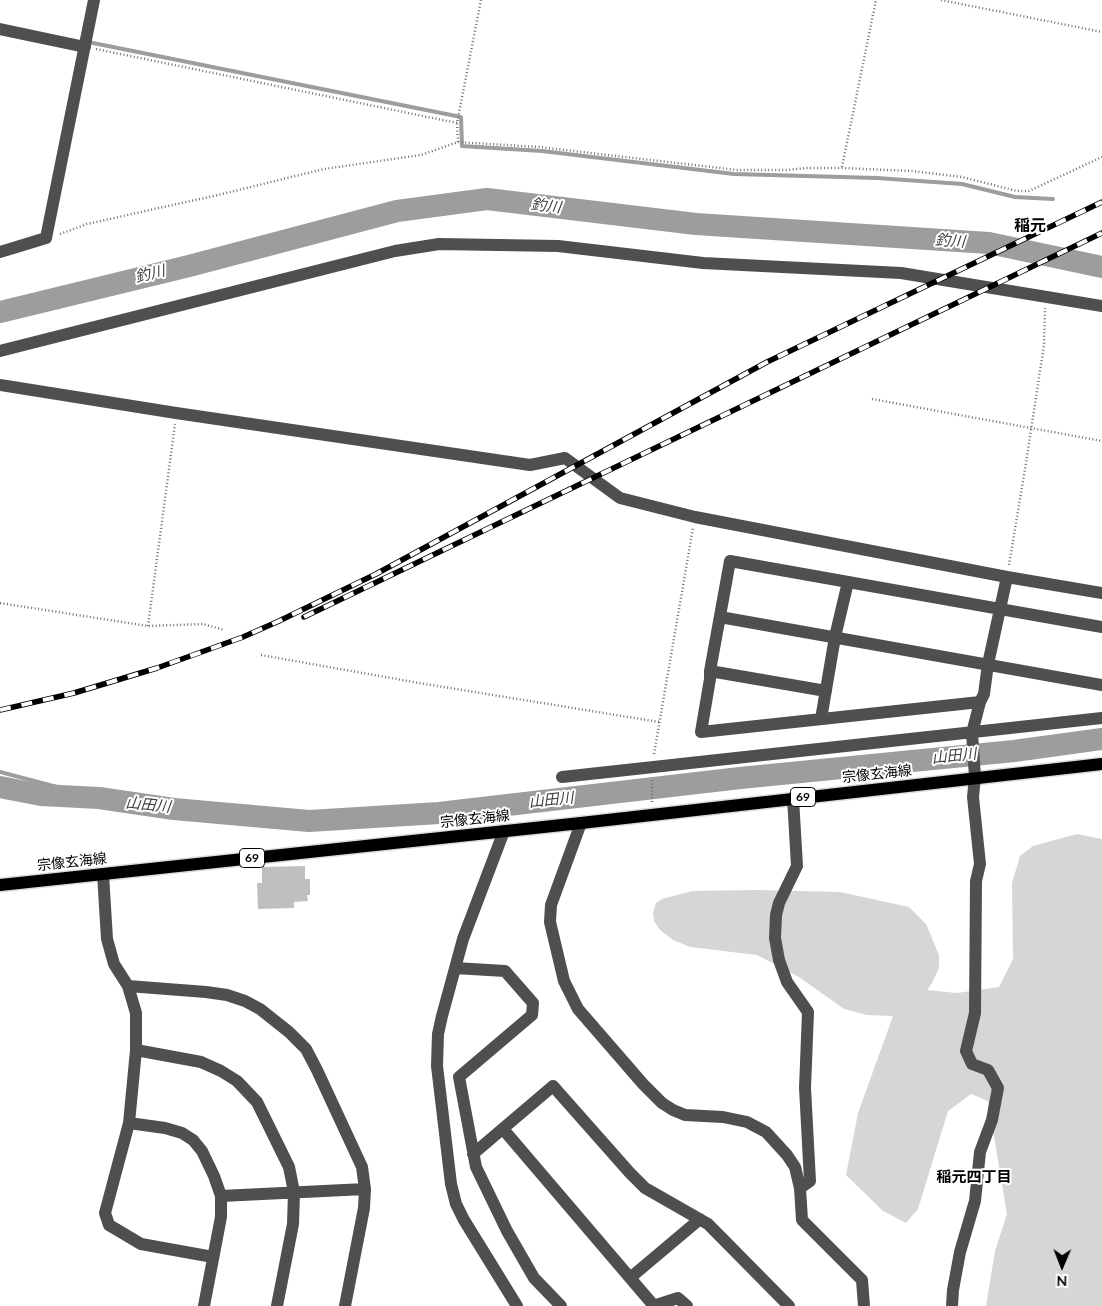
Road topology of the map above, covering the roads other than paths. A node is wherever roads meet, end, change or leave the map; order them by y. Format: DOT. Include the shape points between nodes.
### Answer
graph roads {
  1 [pos="94,0"];
  2 [pos="0,29"];
  3 [pos="85,47"];
  4 [pos="0,252"];
  5 [pos="1102,306"];
  6 [pos="0,351"];
  7 [pos="0,385"];
  8 [pos="1007,577"];
  9 [pos="848,582"];
  10 [pos="1102,593"];
  11 [pos="1000,609"];
  12 [pos="720,617"];
  13 [pos="1102,627"];
  14 [pos="835,637"];
  15 [pos="988,664"];
  16 [pos="710,671"];
  17 [pos="1102,685"];
  18 [pos="826,691"];
  19 [pos="980,702"];
  20 [pos="1102,718"];
  21 [pos="821,719"];
  22 [pos="972,733"];
  23 [pos="1102,764"];
  24 [pos="562,777"];
  25 [pos="975,778"];
  26 [pos="792,798"];
  27 [pos="581,822"];
  28 [pos="504,831"];
  29 [pos="103,874"];
  30 [pos="0,885"];
  31 [pos="455,968"];
  32 [pos="128,986"];
  33 [pos="136,1050"];
  34 [pos="129,1123"];
  35 [pos="503,1129"];
  36 [pos="473,1154"];
  37 [pos="365,1188"];
  38 [pos="800,1188"];
  39 [pos="294,1192"];
  40 [pos="221,1196"];
  41 [pos="700,1219"];
  42 [pos="213,1257"];
  43 [pos="630,1278"];
  44 [pos="204,1306"];
  45 [pos="277,1306"];
  46 [pos="345,1306"];
  47 [pos="517,1306"];
  48 [pos="561,1306"];
  49 [pos="654,1306"];
  50 [pos="687,1306"];
  51 [pos="789,1306"];
  52 [pos="864,1306"];
  53 [pos="952,1306"];
  1 -- 3 [label="street"];
  2 -- 3 [label="street"];
  3 -- 4 [label="street" via="46,238"];
  5 -- 6 [label="street" via="901,273 703,263 558,246 439,244 395,251"];
  7 -- 8 [label="street" via="530,465 564,458 620,498 695,517"];
  8 -- 10 [label="street"];
  8 -- 11 [label="street"];
  9 -- 11 [label="street"];
  9 -- 12 [label="street" via="730,561"];
  9 -- 14 [label="street"];
  11 -- 13 [label="street"];
  11 -- 15 [label="street"];
  12 -- 14 [label="street"];
  12 -- 16 [label="street"];
  14 -- 15 [label="street"];
  14 -- 18 [label="street"];
  15 -- 17 [label="street"];
  15 -- 19 [label="street"];
  16 -- 18 [label="street"];
  16 -- 21 [label="street" via="701,732"];
  18 -- 21 [label="street"];
  19 -- 21 [label="street"];
  19 -- 22 [label="street"];
  20 -- 22 [label="street"];
  22 -- 24 [label="street"];
  22 -- 25 [label="street"];
  23 -- 25 [label="main road, 宗像玄海線 / 69"];
  25 -- 26 [label="main road, 宗像玄海線 / 69"];
  25 -- 53 [label="street" via="973,798 980,864 976,881 975,1012 966,1051 972,1064 988,1070 998,1088 992,1120 980,1152 975,1201 960,1252"];
  26 -- 27 [label="main road, 宗像玄海線 / 69"];
  26 -- 38 [label="street" via="797,866 779,903 775,938 787,982 808,1012 804,1088 810,1181"];
  27 -- 28 [label="main road, 宗像玄海線 / 69"];
  27 -- 38 [label="street" via="551,905 550,922 564,981 578,1009 662,1103 685,1115 747,1122 766,1132 795,1167"];
  28 -- 29 [label="main road, 宗像玄海線 / 69"];
  28 -- 31 [label="street" via="462,939"];
  29 -- 30 [label="main road, 宗像玄海線 / 69"];
  29 -- 32 [label="street" via="107,939 114,964"];
  31 -- 36 [label="street" via="505,971 533,1003 532,1015 459,1077"];
  31 -- 47 [label="street" via="437,1050 451,1184 464,1220"];
  32 -- 33 [label="street" via="136,1013"];
  32 -- 37 [label="street" via="227,995 260,1009 289,1032 306,1049 317,1070 362,1167"];
  33 -- 34 [label="street"];
  33 -- 39 [label="street" via="201,1062 242,1086 257,1102 269,1126 289,1167"];
  34 -- 40 [label="street" via="165,1128 193,1140 202,1150"];
  34 -- 42 [label="street" via="105,1213 109,1225 141,1244"];
  35 -- 36 [label="street"];
  35 -- 41 [label="street" via="553,1086 645,1188"];
  35 -- 43 [label="street"];
  36 -- 48 [label="street" via="476,1167 520,1255 534,1278"];
  37 -- 39 [label="street"];
  37 -- 46 [label="street"];
  38 -- 52 [label="street" via="802,1220 862,1280"];
  39 -- 40 [label="street"];
  39 -- 45 [label="street" via="293,1224"];
  40 -- 42 [label="street" via="221,1217"];
  41 -- 43 [label="street"];
  41 -- 51 [label="street"];
  42 -- 44 [label="street"];
  43 -- 49 [label="street"];
  49 -- 50 [label="street" via="678,1298"];
}
